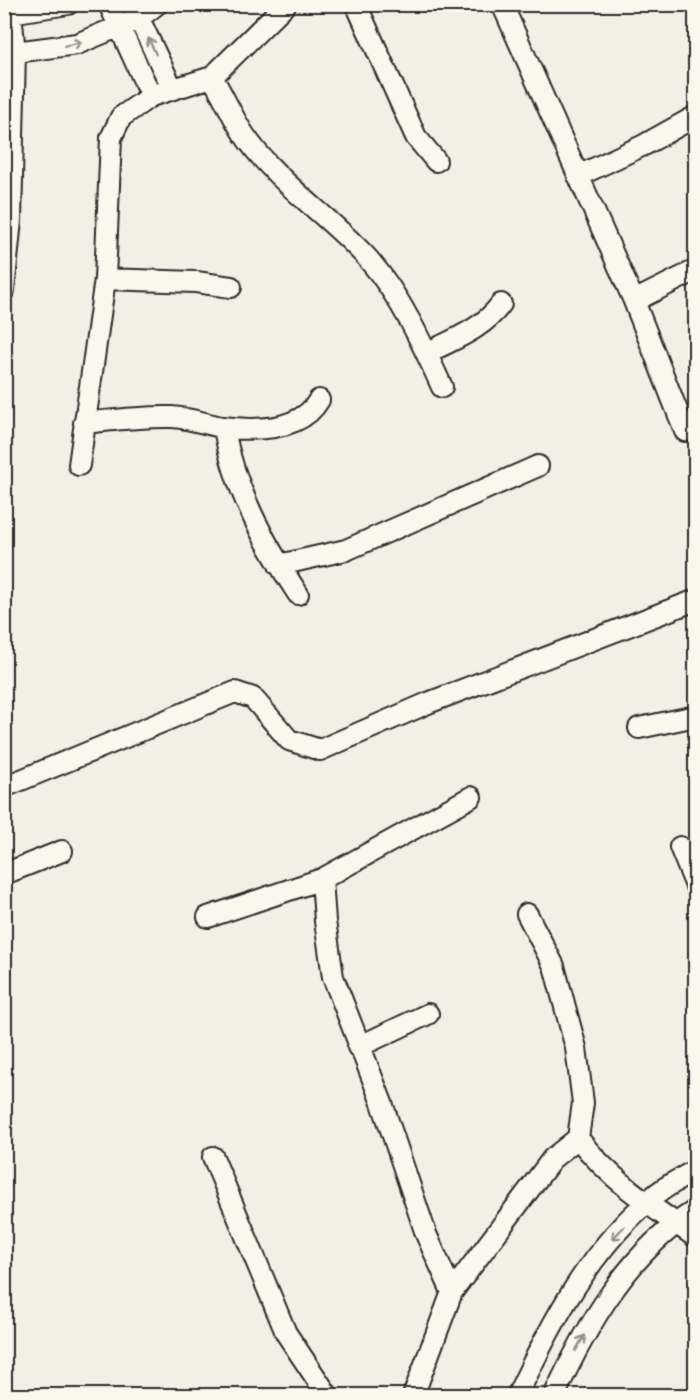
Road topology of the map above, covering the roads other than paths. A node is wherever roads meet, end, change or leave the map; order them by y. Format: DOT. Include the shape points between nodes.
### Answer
graph roads {
  1 [pos="68,4"];
  2 [pos="109,4"];
  3 [pos="157,4"];
  4 [pos="286,4"];
  5 [pos="356,4"];
  6 [pos="502,4"];
  7 [pos="10,9"];
  8 [pos="135,11"];
  9 [pos="120,26"];
  10 [pos="15,52"];
  11 [pos="212,77"];
  12 [pos="172,88"];
  13 [pos="151,96"];
  14 [pos="696,116"];
  15 [pos="436,161"];
  16 [pos="578,176"];
  17 [pos="696,270"];
  18 [pos="105,279"];
  19 [pos="231,287"];
  20 [pos="4,290"];
  21 [pos="634,301"];
  22 [pos="501,304"];
  23 [pos="427,353"];
  24 [pos="442,387"];
  25 [pos="319,400"];
  26 [pos="84,423"];
  27 [pos="224,427"];
  28 [pos="685,430"];
  29 [pos="79,465"];
  30 [pos="538,466"];
  31 [pos="279,565"];
  32 [pos="298,594"];
  33 [pos="696,600"];
  34 [pos="696,716"];
  35 [pos="639,728"];
  36 [pos="4,788"];
  37 [pos="471,797"];
  38 [pos="680,847"];
  39 [pos="62,851"];
  40 [pos="4,874"];
  41 [pos="322,879"];
  42 [pos="696,886"];
  43 [pos="527,914"];
  44 [pos="208,917"];
  45 [pos="428,1014"];
  46 [pos="358,1047"];
  47 [pos="578,1138"];
  48 [pos="213,1157"];
  49 [pos="696,1170"];
  50 [pos="645,1204"];
  51 [pos="696,1210"];
  52 [pos="675,1223"];
  53 [pos="696,1237"];
  54 [pos="452,1292"];
  55 [pos="328,1395"];
  56 [pos="413,1395"];
  57 [pos="517,1395"];
  58 [pos="554,1395"];
  1 -- 7 [label="street"];
  2 -- 9 [label="street"];
  3 -- 8 [label="street"];
  4 -- 11 [label="street"];
  5 -- 15 [label="street" via="416,137"];
  6 -- 16 [label="street"];
  7 -- 10 [label="street"];
  8 -- 9 [label="street"];
  12 -- 8 [label="street, one-way"];
  10 -- 9 [label="street, one-way" via="77,44"];
  9 -- 13 [label="street"];
  10 -- 20 [label="street"];
  11 -- 12 [label="street"];
  11 -- 23 [label="street" via="244,134 291,187 371,262"];
  12 -- 13 [label="street"];
  13 -- 18 [label="street" via="122,117 111,138"];
  14 -- 16 [label="street" via="644,146"];
  16 -- 21 [label="street"];
  17 -- 21 [label="street"];
  18 -- 19 [label="street"];
  18 -- 26 [label="street"];
  21 -- 28 [label="street"];
  22 -- 23 [label="street" via="478,327"];
  23 -- 24 [label="street"];
  25 -- 27 [label="street" via="311,414 294,422 265,428"];
  26 -- 27 [label="street" via="174,417"];
  26 -- 29 [label="street"];
  27 -- 31 [label="street" via="228,452 255,521"];
  30 -- 31 [label="street" via="346,550"];
  31 -- 32 [label="street"];
  33 -- 36 [label="street" via="428,703 320,750 289,740 253,698 236,692"];
  34 -- 35 [label="street"];
  37 -- 41 [label="street"];
  38 -- 42 [label="street"];
  39 -- 40 [label="street"];
  41 -- 44 [label="street"];
  41 -- 46 [label="street" via="333,977"];
  43 -- 47 [label="street" via="554,966 576,1048 583,1103"];
  45 -- 46 [label="street"];
  46 -- 54 [label="street" via="382,1103 426,1234"];
  47 -- 50 [label="street" via="597,1163"];
  47 -- 54 [label="street" via="553,1158"];
  48 -- 55 [label="street" via="286,1333"];
  49 -- 50 [label="street"];
  50 -- 52 [label="street"];
  50 -- 57 [label="street, one-way" via="594,1258 548,1330"];
  51 -- 52 [label="street"];
  52 -- 53 [label="street"];
  58 -- 52 [label="street, one-way" via="577,1347 620,1279"];
  54 -- 56 [label="street"];
}
